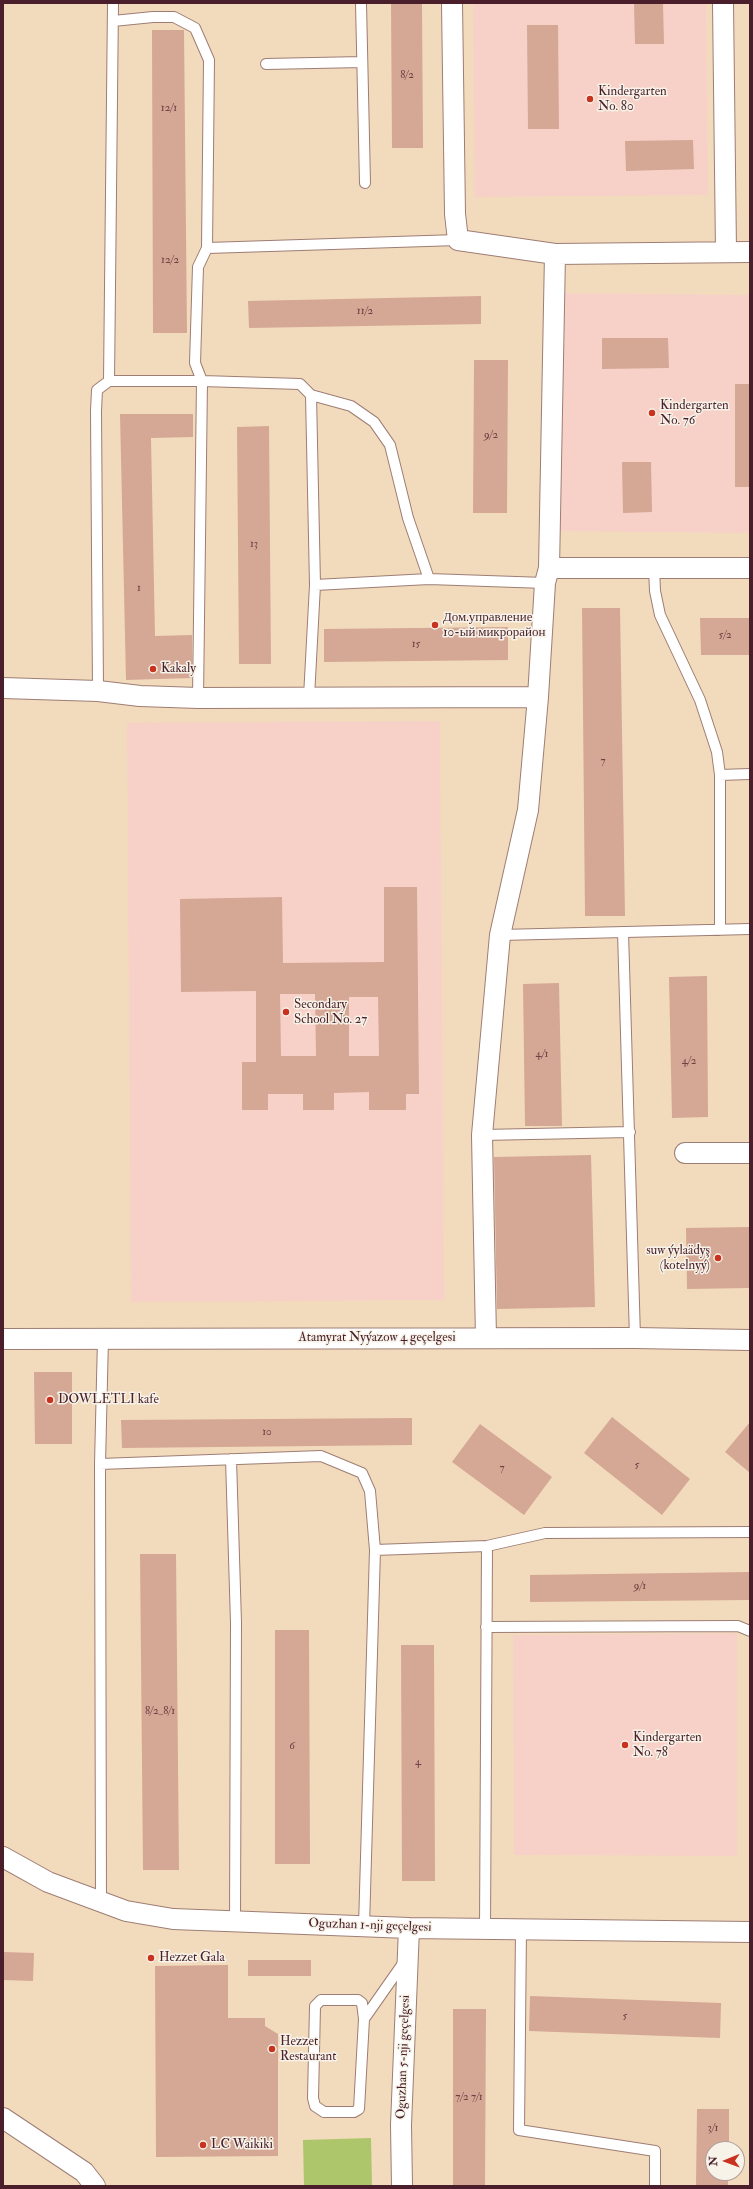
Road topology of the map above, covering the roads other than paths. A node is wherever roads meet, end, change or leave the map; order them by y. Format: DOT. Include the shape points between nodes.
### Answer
graph roads {
  1 [pos="113,3"];
  2 [pos="361,3"];
  3 [pos="452,3"];
  4 [pos="723,3"];
  5 [pos="113,21"];
  6 [pos="362,62"];
  7 [pos="266,64"];
  8 [pos="365,183"];
  9 [pos="458,240"];
  10 [pos="207,248"];
  11 [pos="726,252"];
  12 [pos="750,252"];
  13 [pos="555,254"];
  14 [pos="110,381"];
  15 [pos="202,381"];
  16 [pos="312,395"];
  17 [pos="654,568"];
  18 [pos="750,568"];
  19 [pos="547,576"];
  20 [pos="429,579"];
  21 [pos="315,585"];
  22 [pos="3,688"];
  23 [pos="98,691"];
  24 [pos="309,697"];
  25 [pos="538,697"];
  26 [pos="198,698"];
  27 [pos="750,774"];
  28 [pos="720,775"];
  29 [pos="720,930"];
  30 [pos="750,930"];
  31 [pos="623,932"];
  32 [pos="500,935"];
  33 [pos="630,1132"];
  34 [pos="482,1135"];
  35 [pos="685,1153"];
  36 [pos="750,1153"];
  37 [pos="103,1338"];
  38 [pos="486,1338"];
  39 [pos="635,1338"];
  40 [pos="3,1339"];
  41 [pos="750,1340"];
  42 [pos="231,1460"];
  43 [pos="100,1464"];
  44 [pos="750,1532"];
  45 [pos="487,1546"];
  46 [pos="375,1550"];
  47 [pos="486,1627"];
  48 [pos="750,1631"];
  49 [pos="3,1857"];
  50 [pos="101,1902"];
  51 [pos="235,1922"];
  52 [pos="364,1926"];
  53 [pos="409,1928"];
  54 [pos="485,1929"];
  55 [pos="521,1929"];
  56 [pos="750,1932"];
  57 [pos="408,1957"];
  58 [pos="364,2019"];
  59 [pos="3,2118"];
  60 [pos="94,2186"];
  61 [pos="402,2186"];
  62 [pos="655,2186"];
  1 -- 5 [label="lane"];
  2 -- 6 [label="lane"];
  3 -- 9 [label="street" via="455,214"];
  4 -- 11 [label="street"];
  5 -- 10 [label="lane" via="174,17 195,28 209,60"];
  5 -- 14 [label="lane"];
  6 -- 7 [label="lane"];
  6 -- 8 [label="lane"];
  9 -- 10 [label="lane"];
  9 -- 13 [label="street"];
  10 -- 15 [label="lane" via="198,268 195,363"];
  11 -- 12 [label="street"];
  11 -- 13 [label="street"];
  13 -- 19 [label="street"];
  14 -- 15 [label="lane"];
  14 -- 23 [label="lane" via="97,390 96,411"];
  15 -- 16 [label="lane" via="300,384"];
  15 -- 26 [label="lane"];
  16 -- 20 [label="lane" via="351,406 374,422 390,445 408,518"];
  16 -- 21 [label="lane"];
  17 -- 18 [label="street"];
  17 -- 19 [label="street"];
  17 -- 28 [label="lane" via="660,615 711,728"];
  19 -- 20 [label="lane"];
  19 -- 25 [label="street"];
  20 -- 21 [label="lane"];
  21 -- 24 [label="lane"];
  22 -- 23 [label="street"];
  23 -- 26 [label="street" via="140,696"];
  24 -- 25 [label="street"];
  24 -- 26 [label="street"];
  25 -- 32 [label="street" via="528,810"];
  27 -- 28 [label="lane"];
  28 -- 29 [label="lane"];
  29 -- 30 [label="lane"];
  29 -- 31 [label="lane"];
  31 -- 32 [label="lane"];
  31 -- 33 [label="lane"];
  32 -- 34 [label="street"];
  33 -- 34 [label="lane"];
  33 -- 39 [label="lane"];
  34 -- 38 [label="street"];
  35 -- 36 [label="street"];
  37 -- 38 [label="street, Atamyrat Nyýazow 4 geçelgesi"];
  37 -- 40 [label="street, Atamyrat Nyýazow 4 geçelgesi"];
  37 -- 43 [label="lane"];
  38 -- 39 [label="street, Atamyrat Nyýazow 4 geçelgesi"];
  39 -- 41 [label="street, Atamyrat Nyýazow 4 geçelgesi"];
  42 -- 43 [label="lane"];
  42 -- 46 [label="lane" via="321,1456 362,1473 370,1491"];
  42 -- 51 [label="lane" via="236,1623"];
  43 -- 50 [label="lane"];
  44 -- 45 [label="lane" via="545,1533"];
  45 -- 46 [label="lane"];
  45 -- 47 [label="lane"];
  46 -- 52 [label="lane"];
  47 -- 48 [label="lane" via="738,1626"];
  47 -- 54 [label="lane"];
  49 -- 50 [label="street, Oguzhan 1-nji geçelgesi" via="48,1882"];
  50 -- 51 [label="street, Oguzhan 1-nji geçelgesi" via="126,1911 174,1919"];
  51 -- 52 [label="street, Oguzhan 1-nji geçelgesi"];
  52 -- 53 [label="street, Oguzhan 1-nji geçelgesi"];
  53 -- 54 [label="street, Oguzhan 1-nji geçelgesi"];
  53 -- 57 [label="street, Oguzhan 5-nji geçelgesi"];
  54 -- 55 [label="street, Oguzhan 1-nji geçelgesi"];
  55 -- 56 [label="street, Oguzhan 1-nji geçelgesi"];
  55 -- 62 [label="lane" via="519,2130 655,2151"];
  57 -- 58 [label="lane"];
  57 -- 61 [label="street, Oguzhan 5-nji geçelgesi" via="401,2125"];
  58 -- 58 [label="lane" via="359,2109 354,2112 324,2112 315,2106 313,2098 315,2006 321,2000 358,2000 362,2003"];
  59 -- 60 [label="street" via="84,2172"];
}
